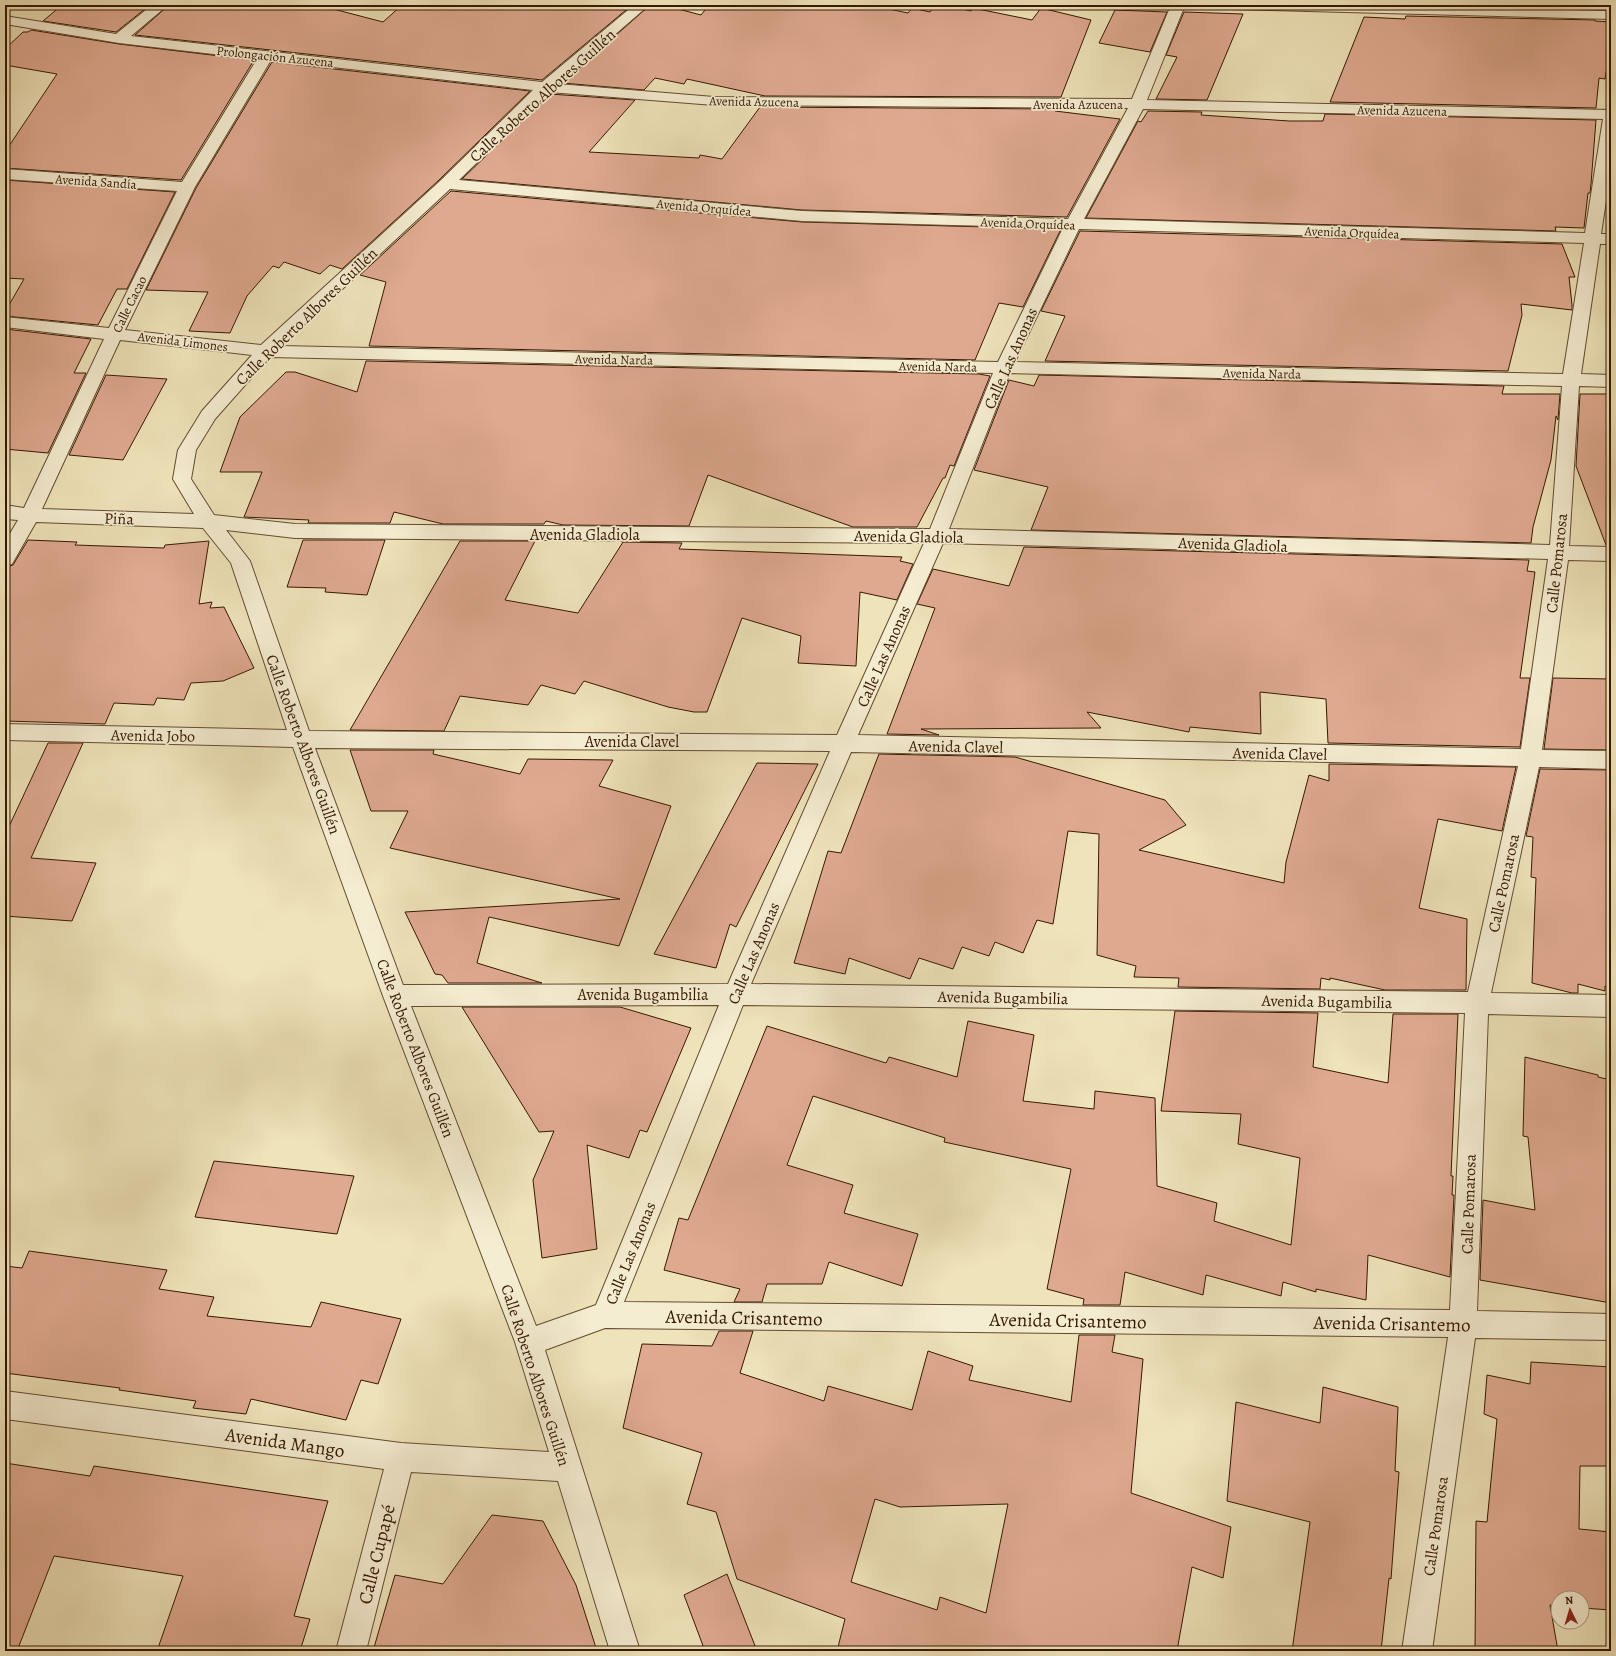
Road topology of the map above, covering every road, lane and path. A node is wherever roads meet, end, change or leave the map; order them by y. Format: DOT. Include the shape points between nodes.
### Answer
graph roads {
  1 [pos="161,5"];
  2 [pos="642,5"];
  3 [pos="1178,5"];
  4 [pos="1232,5"];
  5 [pos="1611,15"];
  6 [pos="5,20"];
  7 [pos="119,39"];
  8 [pos="267,55"];
  9 [pos="545,87"];
  10 [pos="1138,104"];
  11 [pos="1611,116"];
  12 [pos="5,174"];
  13 [pos="446,184"];
  14 [pos="187,187"];
  15 [pos="1073,225"];
  16 [pos="1601,239"];
  17 [pos="5,322"];
  18 [pos="115,333"];
  19 [pos="265,351"];
  20 [pos="1004,367"];
  21 [pos="1571,381"];
  22 [pos="1611,381"];
  23 [pos="5,512"];
  24 [pos="30,515"];
  25 [pos="208,521"];
  26 [pos="937,536"];
  27 [pos="1559,553"];
  28 [pos="1611,554"];
  29 [pos="5,559"];
  30 [pos="5,732"];
  31 [pos="300,739"];
  32 [pos="844,743"];
  33 [pos="1530,759"];
  34 [pos="1611,760"];
  35 [pos="736,994"];
  36 [pos="395,996"];
  37 [pos="1477,1003"];
  38 [pos="1611,1006"];
  39 [pos="605,1315"];
  40 [pos="1463,1324"];
  41 [pos="1611,1327"];
  42 [pos="529,1342"];
  43 [pos="5,1405"];
  44 [pos="401,1457"];
  45 [pos="567,1467"];
  46 [pos="351,1651"];
  47 [pos="625,1651"];
  48 [pos="1417,1651"];
  1 -- 7 [label="street"];
  2 -- 9 [label="street, Calle Roberto Albores Guillén"];
  3 -- 10 [label="street, Calle Las Anonas"];
  4 -- 5 [label="street"];
  6 -- 7 [label="street, Prolongación Azucena"];
  7 -- 8 [label="street, Prolongación Azucena"];
  8 -- 9 [label="street, Prolongación Azucena"];
  8 -- 14 [label="street, Calle Cacao"];
  9 -- 10 [label="street, Avenida Azucena" via="714,101"];
  9 -- 13 [label="street, Calle Roberto Albores Guillén"];
  10 -- 11 [label="street, Avenida Azucena"];
  10 -- 15 [label="street, Calle Las Anonas"];
  11 -- 16 [label="street, Calle Pomarosa"];
  12 -- 14 [label="street, Avenida Sandía"];
  13 -- 15 [label="street, Avenida Orquídea" via="802,216"];
  13 -- 19 [label="street, Calle Roberto Albores Guillén"];
  14 -- 18 [label="street, Calle Cacao"];
  15 -- 16 [label="street, Avenida Orquídea"];
  15 -- 20 [label="street, Calle Las Anonas"];
  16 -- 21 [label="street, Calle Pomarosa"];
  17 -- 18 [label="street, Avenida Limones"];
  18 -- 19 [label="street, Avenida Limones"];
  18 -- 24 [label="street, Calle Cacao"];
  19 -- 20 [label="street, Avenida Narda"];
  19 -- 25 [label="street, Calle Roberto Albores Guillén" via="208,415 187,450 182,479"];
  20 -- 21 [label="street, Avenida Narda"];
  20 -- 26 [label="street, Calle Las Anonas"];
  21 -- 22 [label="street, Avenida Narda"];
  21 -- 27 [label="street, Calle Pomarosa"];
  23 -- 24 [label="street, Piña"];
  24 -- 25 [label="street, Piña"];
  24 -- 29 [label="street, Calle Cacao"];
  25 -- 26 [label="street, Avenida Gladiola" via="296,530"];
  25 -- 31 [label="street, Calle Roberto Albores Guillén" via="240,561"];
  26 -- 27 [label="street, Avenida Gladiola"];
  26 -- 32 [label="street, Calle Las Anonas"];
  27 -- 28 [label="street, Avenida Gladiola"];
  27 -- 33 [label="street, Calle Pomarosa"];
  30 -- 31 [label="street, Avenida Jobo"];
  31 -- 32 [label="street, Avenida Clavel"];
  31 -- 36 [label="street, Calle Roberto Albores Guillén"];
  32 -- 33 [label="street, Avenida Clavel"];
  32 -- 35 [label="street, Calle Las Anonas"];
  33 -- 34 [label="street, Avenida Clavel"];
  33 -- 37 [label="street, Calle Pomarosa"];
  35 -- 36 [label="street, Avenida Bugambilia"];
  35 -- 37 [label="street, Avenida Bugambilia"];
  35 -- 39 [label="street, Calle Las Anonas"];
  36 -- 42 [label="street, Calle Roberto Albores Guillén"];
  37 -- 38 [label="street, Avenida Bugambilia"];
  37 -- 40 [label="street, Calle Pomarosa"];
  39 -- 40 [label="street, Avenida Crisantemo"];
  39 -- 42 [label="street, Avenida Crisantemo"];
  40 -- 41 [label="street, Avenida Crisantemo"];
  40 -- 48 [label="street, Calle Pomarosa"];
  42 -- 45 [label="street, Calle Roberto Albores Guillén"];
  43 -- 44 [label="street, Avenida Mango"];
  44 -- 45 [label="street, Avenida Mango"];
  44 -- 46 [label="street, Calle Cupapé"];
  45 -- 47 [label="street, Calle Roberto Albores Guillén"];
}
